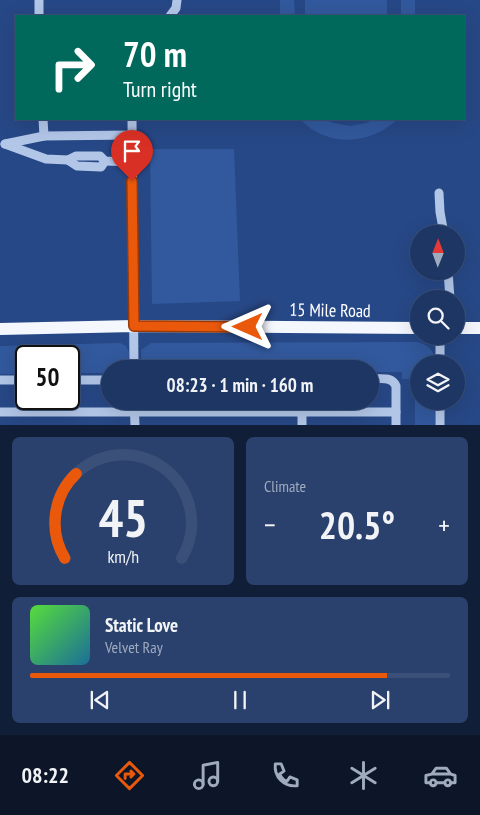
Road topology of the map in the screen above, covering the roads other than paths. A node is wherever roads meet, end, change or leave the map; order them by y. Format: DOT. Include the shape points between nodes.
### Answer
graph roads {
  1 [pos="39,0"];
  2 [pos="177,0"];
  3 [pos="39,15"];
  4 [pos="171,15"];
  5 [pos="43,120"];
  6 [pos="132,120"];
  7 [pos="132,135"];
  8 [pos="44,136"];
  9 [pos="3,144"];
  10 [pos="132,162"];
  11 [pos="439,192"];
  12 [pos="442,225"];
  13 [pos="134,326"];
  14 [pos="410,328"];
  15 [pos="465,328"];
  16 [pos="480,328"];
  17 [pos="0,329"];
  18 [pos="134,360"];
  19 [pos="379,379"];
  20 [pos="0,380"];
  21 [pos="15,380"];
  22 [pos="80,380"];
  23 [pos="101,380"];
  24 [pos="440,410"];
  25 [pos="0,412"];
  26 [pos="134,412"];
  27 [pos="302,412"];
  28 [pos="396,412"];
  29 [pos="134,425"];
  30 [pos="302,425"];
  31 [pos="396,425"];
  32 [pos="440,425"];
  1 -- 3 [label="street"];
  2 -- 4 [label="street"];
  5 -- 8 [label="street"];
  6 -- 7 [label="street"];
  7 -- 8 [label="street"];
  7 -- 10 [label="street"];
  8 -- 9 [label="street"];
  9 -- 10 [label="street" via="46,159 100,156 105,161"];
  10 -- 13 [label="street"];
  11 -- 12 [label="street"];
  13 -- 14 [label="main road, 15 Mile Road"];
  13 -- 17 [label="main road, 15 Mile Road"];
  13 -- 18 [label="street"];
  15 -- 16 [label="main road"];
  19 -- 28 [label="street" via="391,379 396,386"];
  20 -- 21 [label="street"];
  22 -- 23 [label="street"];
  24 -- 32 [label="street"];
  25 -- 26 [label="street"];
  26 -- 27 [label="street"];
  26 -- 29 [label="street"];
  27 -- 28 [label="street"];
  27 -- 30 [label="street"];
  28 -- 31 [label="street"];
}
